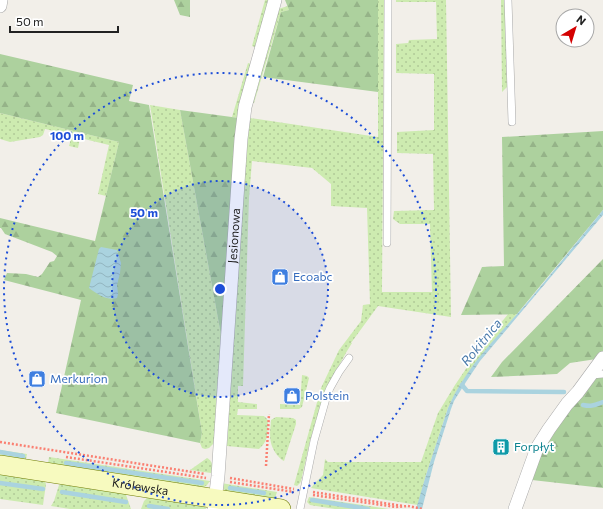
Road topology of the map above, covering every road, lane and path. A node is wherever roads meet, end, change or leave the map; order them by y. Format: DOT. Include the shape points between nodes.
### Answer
graph roads {
  1 [pos="1,0"];
  2 [pos="275,0"];
  3 [pos="388,0"];
  4 [pos="508,0"];
  5 [pos="0,6"];
  6 [pos="512,122"];
  7 [pos="387,243"];
  8 [pos="349,358"];
  9 [pos="603,358"];
  10 [pos="597,374"];
  11 [pos="270,414"];
  12 [pos="0,442"];
  13 [pos="59,456"];
  14 [pos="0,465"];
  15 [pos="266,466"];
  16 [pos="211,475"];
  17 [pos="210,479"];
  18 [pos="214,504"];
  19 [pos="408,506"];
  20 [pos="281,509"];
  21 [pos="300,509"];
  22 [pos="423,509"];
  23 [pos="515,509"];
  1 -- 5 [label="street"];
  2 -- 18 [label="street, Jesionowa" via="245,107 241,140"];
  3 -- 7 [label="lane"];
  4 -- 6 [label="lane"];
  8 -- 21 [label="lane" via="327,395"];
  9 -- 10 [label="street"];
  10 -- 23 [label="street" via="553,422 537,448"];
  11 -- 15 [label="path"];
  12 -- 16 [label="path"];
  13 -- 17 [label="path"];
  14 -- 18 [label="main road, Królewska"];
  18 -- 20 [label="main road, Królewska"];
  19 -- 22 [label="path"];
}
